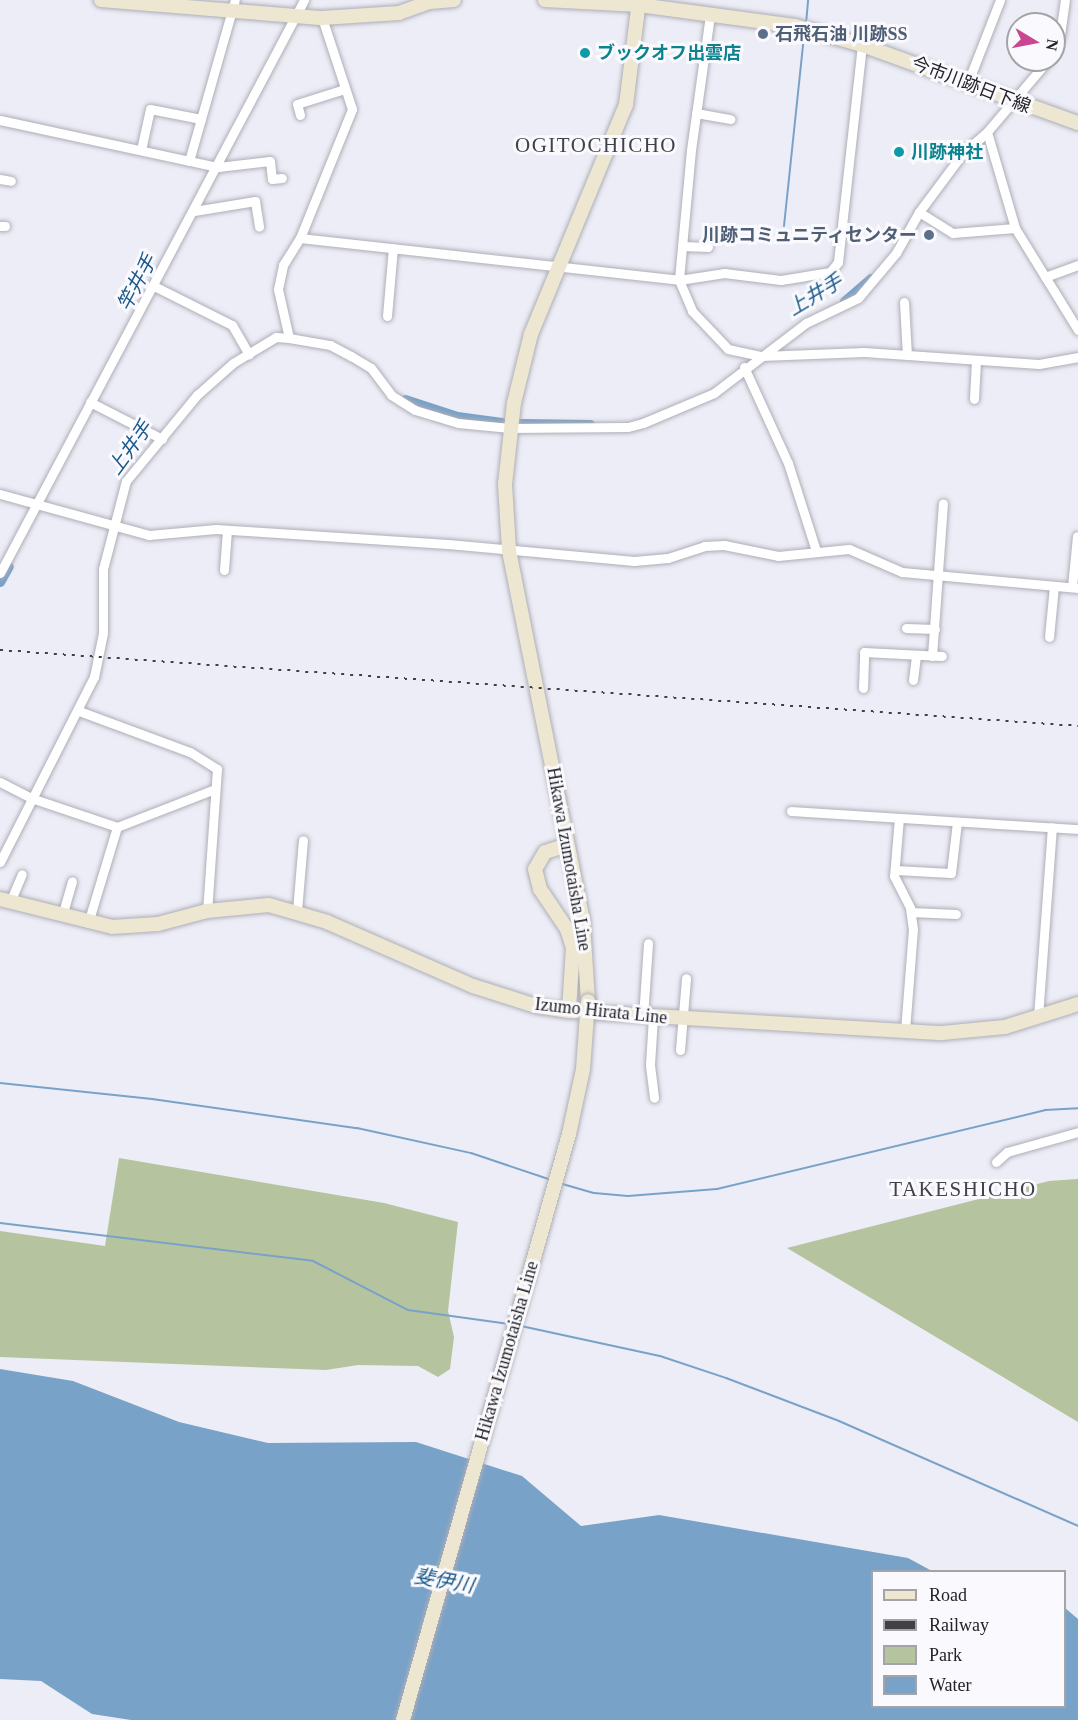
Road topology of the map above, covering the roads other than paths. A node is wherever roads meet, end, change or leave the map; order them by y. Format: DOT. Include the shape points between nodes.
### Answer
graph roads {
  1 [pos="101,0"];
  2 [pos="304,0"];
  3 [pos="454,0"];
  4 [pos="544,0"];
  5 [pos="1000,0"];
  6 [pos="639,3"];
  7 [pos="233,6"];
  8 [pos="710,15"];
  9 [pos="295,18"];
  10 [pos="322,18"];
  11 [pos="862,45"];
  12 [pos="1038,72"];
  13 [pos="968,82"];
  14 [pos="345,89"];
  15 [pos="1014,102"];
  16 [pos="696,114"];
  17 [pos="300,115"];
  18 [pos="201,119"];
  19 [pos="730,119"];
  20 [pos="0,120"];
  21 [pos="1078,123"];
  22 [pos="987,132"];
  23 [pos="141,150"];
  24 [pos="189,160"];
  25 [pos="218,167"];
  26 [pos="282,178"];
  27 [pos="0,179"];
  28 [pos="11,181"];
  29 [pos="194,211"];
  30 [pos="919,212"];
  31 [pos="259,228"];
  32 [pos="1015,228"];
  33 [pos="300,238"];
  34 [pos="682,246"];
  35 [pos="708,247"];
  36 [pos="393,249"];
  37 [pos="559,264"];
  38 [pos="1078,265"];
  39 [pos="1045,277"];
  40 [pos="679,280"];
  41 [pos="154,286"];
  42 [pos="904,302"];
  43 [pos="387,316"];
  44 [pos="1078,330"];
  45 [pos="289,338"];
  46 [pos="249,354"];
  47 [pos="907,355"];
  48 [pos="761,356"];
  49 [pos="1078,357"];
  50 [pos="976,361"];
  51 [pos="744,367"];
  52 [pos="974,399"];
  53 [pos="90,402"];
  54 [pos="510,428"];
  55 [pos="162,439"];
  56 [pos="0,494"];
  57 [pos="37,502"];
  58 [pos="943,504"];
  59 [pos="111,528"];
  60 [pos="227,530"];
  61 [pos="1077,536"];
  62 [pos="509,550"];
  63 [pos="816,551"];
  64 [pos="224,570"];
  65 [pos="0,573"];
  66 [pos="939,578"];
  67 [pos="1054,586"];
  68 [pos="1075,587"];
  69 [pos="906,628"];
  70 [pos="935,629"];
  71 [pos="1049,637"];
  72 [pos="916,655"];
  73 [pos="913,680"];
  74 [pos="862,688"];
  75 [pos="79,711"];
  76 [pos="0,782"];
  77 [pos="215,789"];
  78 [pos="31,798"];
  79 [pos="791,811"];
  80 [pos="899,818"];
  81 [pos="957,822"];
  82 [pos="117,827"];
  83 [pos="1052,828"];
  84 [pos="1078,829"];
  85 [pos="303,840"];
  86 [pos="567,845"];
  87 [pos="0,862"];
  88 [pos="895,870"];
  89 [pos="22,874"];
  90 [pos="72,881"];
  91 [pos="5,900"];
  92 [pos="207,911"];
  93 [pos="297,911"];
  94 [pos="911,912"];
  95 [pos="956,914"];
  96 [pos="62,916"];
  97 [pos="88,923"];
  98 [pos="648,943"];
  99 [pos="686,978"];
  100 [pos="1078,1004"];
  101 [pos="569,1011"];
  102 [pos="648,1017"];
  103 [pos="1038,1017"];
  104 [pos="683,1019"];
  105 [pos="904,1031"];
  106 [pos="680,1050"];
  107 [pos="654,1098"];
  108 [pos="1078,1132"];
  109 [pos="996,1162"];
  110 [pos="403,1720"];
  1 -- 7 [label="main road"];
  2 -- 9 [label="street"];
  3 -- 10 [label="main road" via="430,2 399,13"];
  4 -- 6 [label="main road, 今市川跡日下線"];
  5 -- 13 [label="street"];
  6 -- 8 [label="main road, 今市川跡日下線"];
  6 -- 37 [label="main road, Hikawa Izumotaisha Line" via="626,105 599,177"];
  7 -- 9 [label="main road"];
  7 -- 18 [label="street"];
  8 -- 11 [label="main road, 今市川跡日下線" via="795,26"];
  8 -- 16 [label="street"];
  9 -- 10 [label="main road"];
  9 -- 25 [label="street"];
  10 -- 14 [label="street"];
  11 -- 13 [label="main road, 今市川跡日下線"];
  11 -- 40 [label="street" via="838,261 830,272 781,280 724,273"];
  12 -- 15 [label="street"];
  13 -- 15 [label="main road, 今市川跡日下線"];
  14 -- 17 [label="street" via="297,104"];
  14 -- 33 [label="street" via="352,109"];
  15 -- 21 [label="main road, 今市川跡日下線"];
  15 -- 22 [label="street"];
  16 -- 19 [label="street"];
  16 -- 34 [label="street"];
  18 -- 23 [label="street" via="150,110"];
  18 -- 24 [label="street"];
  20 -- 23 [label="street"];
  22 -- 30 [label="street" via="963,153"];
  22 -- 32 [label="street"];
  23 -- 24 [label="street"];
  24 -- 25 [label="street"];
  25 -- 26 [label="street" via="270,161 272,179"];
  25 -- 29 [label="street"];
  27 -- 28 [label="street"];
  29 -- 31 [label="street" via="255,201"];
  29 -- 41 [label="street"];
  30 -- 32 [label="street" via="953,233"];
  30 -- 48 [label="street" via="896,253 858,298 806,323"];
  32 -- 39 [label="street"];
  33 -- 36 [label="street"];
  33 -- 45 [label="street" via="283,264 278,289"];
  34 -- 35 [label="street"];
  34 -- 40 [label="street"];
  36 -- 37 [label="street"];
  36 -- 43 [label="street"];
  37 -- 40 [label="street"];
  37 -- 54 [label="main road, Hikawa Izumotaisha Line" via="531,334"];
  38 -- 39 [label="street"];
  39 -- 44 [label="street"];
  40 -- 48 [label="street" via="692,311 728,349"];
  41 -- 46 [label="street" via="232,325"];
  41 -- 53 [label="street"];
  42 -- 47 [label="street"];
  45 -- 46 [label="street" via="276,337"];
  45 -- 54 [label="street" via="330,345 351,356 371,368 391,395 416,410 458,423"];
  46 -- 55 [label="street" via="233,363 197,396"];
  47 -- 48 [label="street" via="864,352"];
  47 -- 50 [label="street"];
  48 -- 51 [label="street"];
  49 -- 50 [label="street" via="1039,364"];
  50 -- 52 [label="street"];
  51 -- 54 [label="street" via="714,393 628,427"];
  51 -- 63 [label="street" via="788,463"];
  53 -- 55 [label="street"];
  53 -- 57 [label="street"];
  54 -- 62 [label="main road, Hikawa Izumotaisha Line" via="505,484"];
  55 -- 59 [label="street" via="126,481"];
  56 -- 57 [label="street"];
  57 -- 59 [label="street"];
  57 -- 65 [label="street"];
  58 -- 66 [label="street"];
  59 -- 60 [label="street" via="149,535"];
  59 -- 75 [label="street" via="103,569 100,657"];
  60 -- 62 [label="street"];
  60 -- 64 [label="street"];
  61 -- 68 [label="street"];
  62 -- 63 [label="street" via="634,561 668,558 704,546 724,545 778,556"];
  62 -- 86 [label="main road, Hikawa Izumotaisha Line"];
  63 -- 66 [label="street" via="849,549 902,572"];
  66 -- 67 [label="street"];
  66 -- 70 [label="street"];
  67 -- 68 [label="street"];
  67 -- 71 [label="street"];
  69 -- 70 [label="street"];
  70 -- 72 [label="street" via="937,656"];
  72 -- 73 [label="street"];
  72 -- 74 [label="street" via="864,652"];
  75 -- 77 [label="street" via="190,753 217,769"];
  75 -- 78 [label="street"];
  76 -- 78 [label="street"];
  77 -- 82 [label="street"];
  77 -- 92 [label="street"];
  78 -- 82 [label="street"];
  78 -- 87 [label="street"];
  79 -- 80 [label="street"];
  80 -- 81 [label="street"];
  80 -- 88 [label="street"];
  81 -- 83 [label="street"];
  81 -- 88 [label="street" via="951,873"];
  82 -- 97 [label="street"];
  83 -- 84 [label="street"];
  83 -- 103 [label="street"];
  85 -- 93 [label="street"];
  86 -- 101 [label="main road" via="545,852 536,869 540,889 567,929 573,947"];
  86 -- 110 [label="main road, Hikawa Izumotaisha Line, bridge" via="583,921 588,1000 583,1069"];
  88 -- 94 [label="street"];
  89 -- 91 [label="street"];
  90 -- 96 [label="street"];
  91 -- 96 [label="main road, Izumo Hirata Line"];
  92 -- 93 [label="main road, Izumo Hirata Line" via="269,905"];
  92 -- 97 [label="main road, Izumo Hirata Line" via="135,927"];
  93 -- 101 [label="main road, Izumo Hirata Line" via="473,986"];
  94 -- 95 [label="street"];
  94 -- 105 [label="street"];
  96 -- 97 [label="main road, Izumo Hirata Line"];
  98 -- 102 [label="street"];
  99 -- 104 [label="street"];
  100 -- 103 [label="main road, Izumo Hirata Line"];
  101 -- 102 [label="main road, Izumo Hirata Line"];
  102 -- 104 [label="main road, Izumo Hirata Line"];
  102 -- 107 [label="street"];
  103 -- 105 [label="main road, Izumo Hirata Line" via="974,1032"];
  104 -- 105 [label="main road, Izumo Hirata Line"];
  104 -- 106 [label="street"];
  108 -- 109 [label="street" via="1006,1152"];
}
